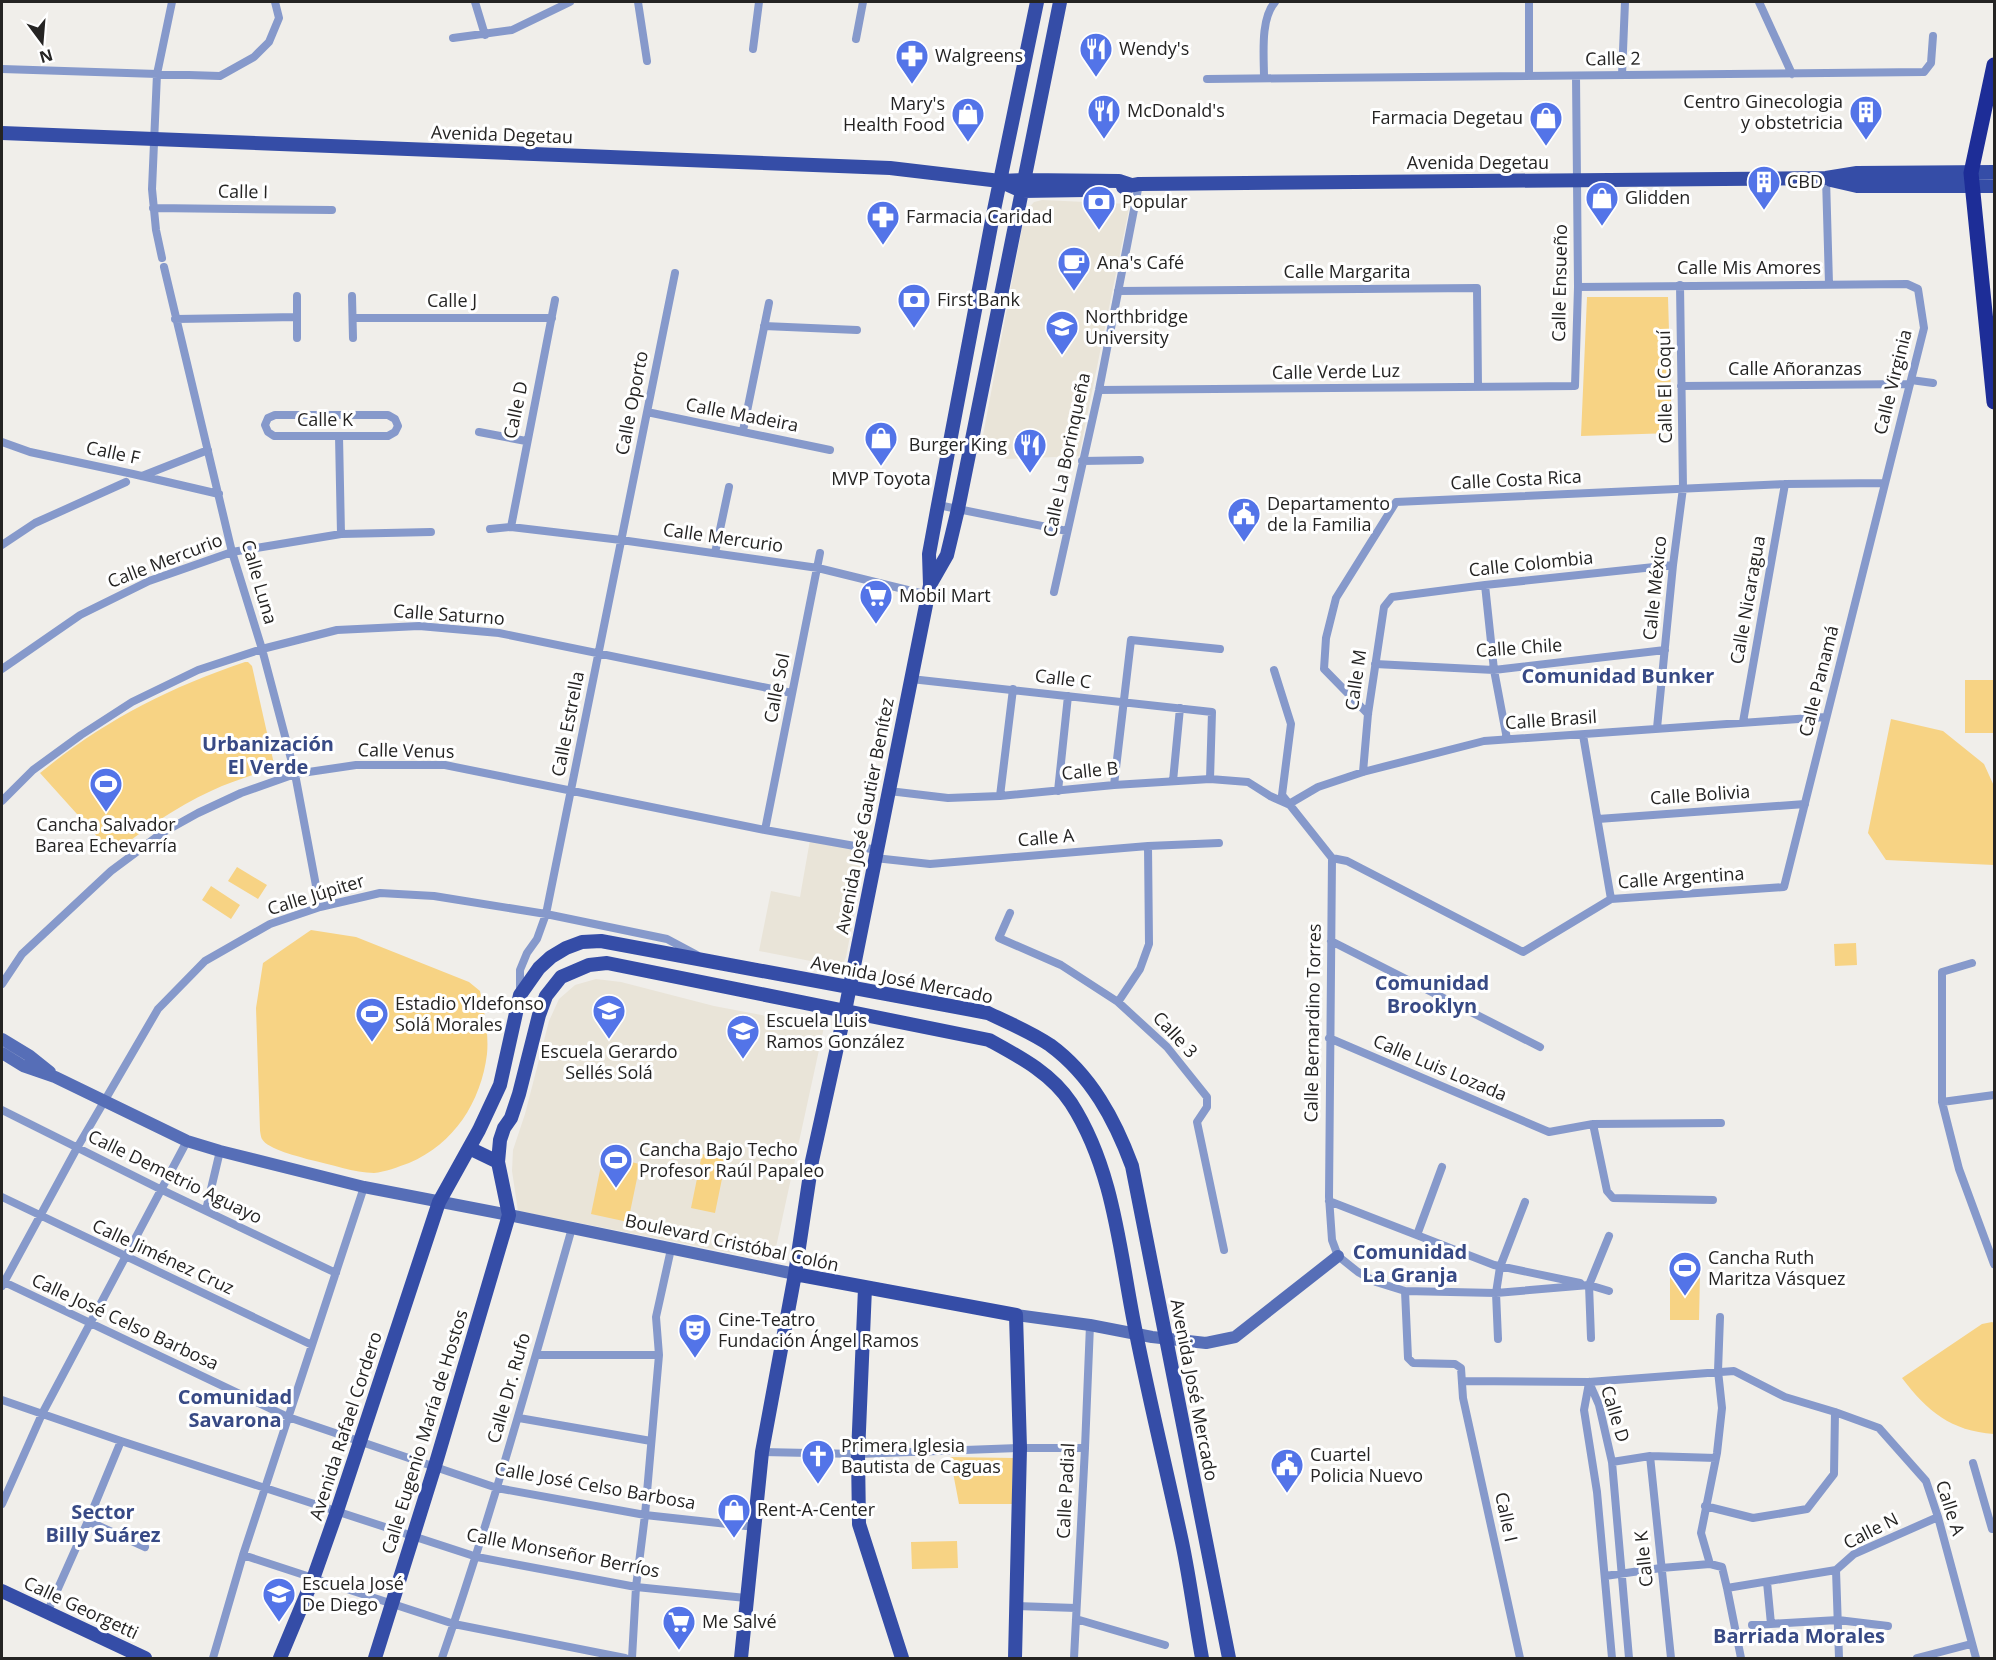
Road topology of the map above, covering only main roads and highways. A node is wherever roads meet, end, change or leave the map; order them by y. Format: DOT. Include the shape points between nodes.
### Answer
graph roads {
  1 [pos="1037,2"];
  2 [pos="1060,2"];
  3 [pos="1995,66"];
  4 [pos="2,133"];
  5 [pos="1030,153"];
  6 [pos="1995,172"];
  7 [pos="1971,179"];
  8 [pos="1000,181"];
  9 [pos="1075,181"];
  10 [pos="1023,185"];
  11 [pos="1135,185"];
  12 [pos="1995,186"];
  13 [pos="1995,402"];
  14 [pos="929,590"];
  15 [pos="850,987"];
  16 [pos="845,1011"];
  17 [pos="469,1148"];
  18 [pos="498,1162"];
  19 [pos="439,1202"];
  20 [pos="795,1275"];
  21 [pos="865,1288"];
  22 [pos="2,1591"];
  23 [pos="145,1659"];
  24 [pos="280,1659"];
  25 [pos="375,1659"];
  26 [pos="741,1659"];
  27 [pos="902,1659"];
  28 [pos="1014,1659"];
  29 [pos="1202,1659"];
  30 [pos="1229,1659"];
  1 -- 8 [label="main road, Avenida José Gautier Benítez"];
  2 -- 5 [label="main road, Avenida José Gautier Benítez"];
  3 -- 7 [label="highway"];
  4 -- 8 [label="main road, Avenida Degetau" via="890,168"];
  5 -- 9 [label="main road" via="1044,176"];
  5 -- 10 [label="main road, Avenida José Gautier Benítez"];
  6 -- 7 [label="main road, Avenida Degetau"];
  7 -- 11 [label="main road, Avenida Degetau" via="1857,186 1826,178"];
  7 -- 12 [label="main road, Avenida Degetau"];
  7 -- 13 [label="highway"];
  8 -- 10 [label="main road, Avenida Degetau"];
  8 -- 14 [label="main road, Avenida José Gautier Benítez" via="929,554"];
  9 -- 10 [label="main road, Avenida Degetau"];
  9 -- 11 [label="main road, Avenida Degetau"];
  10 -- 11 [label="main road, Avenida Degetau" via="1118,189"];
  10 -- 14 [label="main road, Avenida José Gautier Benítez" via="958,509 946,555"];
  14 -- 15 [label="main road, Avenida José Gautier Benítez"];
  15 -- 16 [label="main road, Avenida José Gautier Benítez"];
  15 -- 17 [label="main road, Avenida José Mercado" via="601,941 566,948 539,968 520,995 500,1085"];
  15 -- 30 [label="main road, Avenida José Mercado" via="988,1013 1027,1031 1051,1046 1085,1078 1107,1110 1132,1166"];
  16 -- 18 [label="main road" via="607,963 589,965 561,977 546,996 539,1015 519,1094 500,1140"];
  16 -- 20 [label="main road, Avenida José Gautier Benítez" via="812,1161"];
  16 -- 29 [label="main road" via="989,1040 1028,1061 1050,1078 1070,1102 1090,1139 1112,1206"];
  17 -- 18 [label="main road"];
  17 -- 19 [label="main road, Avenida José Mercado"];
  18 -- 25 [label="main road, Calle Eugenio María de Hostos" via="509,1215"];
  19 -- 24 [label="main road, Avenida Rafael Cordero" via="337,1511"];
  20 -- 21 [label="main road, Boulevard Cristóbal Colón"];
  20 -- 26 [label="main road, Avenida José Gautier Benítez" via="762,1452"];
  21 -- 27 [label="main road" via="859,1524"];
  21 -- 28 [label="main road, Boulevard Cristóbal Colón" via="1016,1315 1020,1448"];
  22 -- 23 [label="main road, Calle Georgetti"];
}
